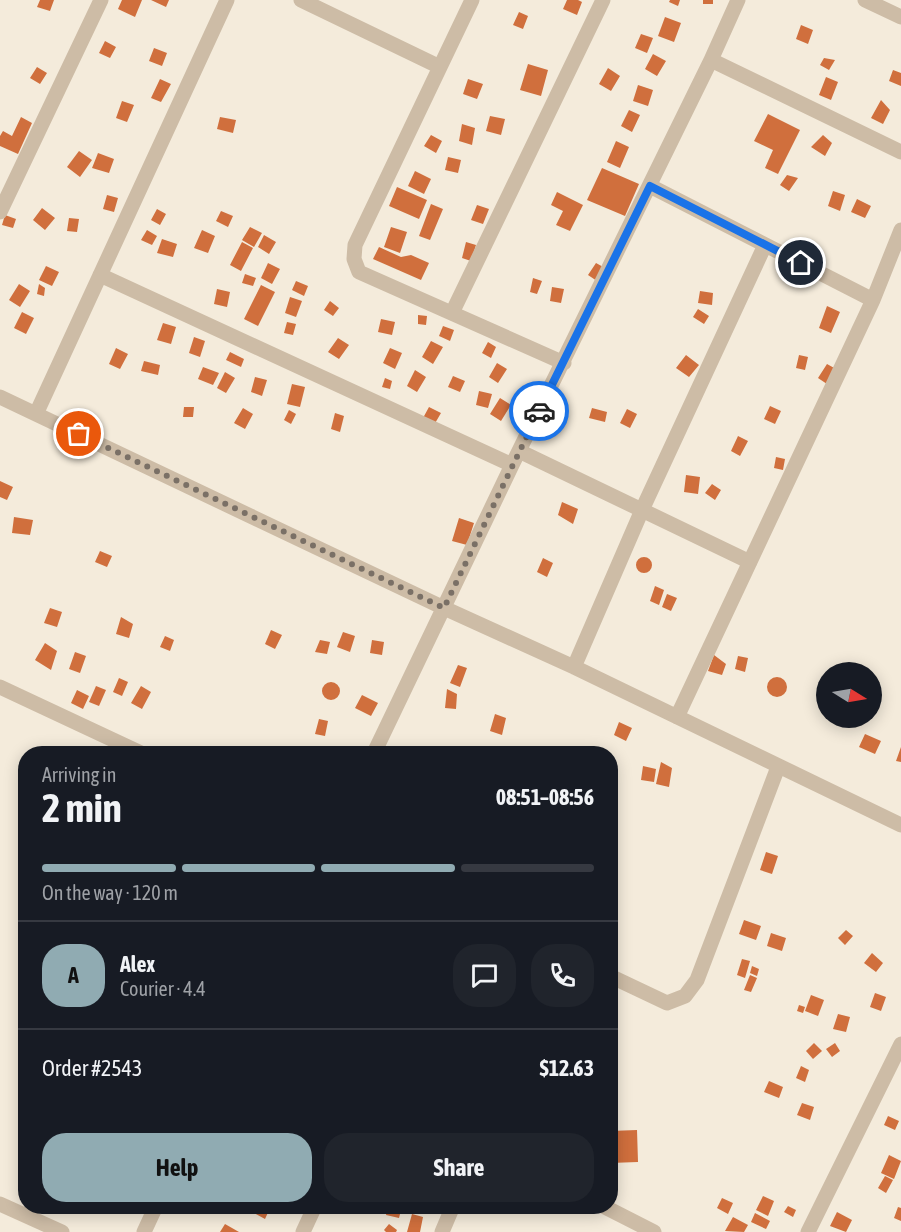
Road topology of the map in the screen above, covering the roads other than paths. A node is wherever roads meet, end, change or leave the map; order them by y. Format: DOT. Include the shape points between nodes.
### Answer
graph roads {
  1 [pos="101,0"];
  2 [pos="228,0"];
  3 [pos="301,0"];
  4 [pos="472,0"];
  5 [pos="603,0"];
  6 [pos="738,0"];
  7 [pos="865,0"];
  8 [pos="901,17"];
  9 [pos="711,60"];
  10 [pos="440,67"];
  11 [pos="901,152"];
  12 [pos="650,186"];
  13 [pos="0,212"];
  14 [pos="901,230"];
  15 [pos="765,245"];
  16 [pos="100,275"];
  17 [pos="873,300"];
  18 [pos="452,313"];
  19 [pos="564,363"];
  20 [pos="0,397"];
  21 [pos="36,414"];
  22 [pos="519,451"];
  23 [pos="512,465"];
  24 [pos="642,510"];
  25 [pos="750,562"];
  26 [pos="444,608"];
  27 [pos="574,667"];
  28 [pos="0,687"];
  29 [pos="676,717"];
  30 [pos="126,746"];
  31 [pos="377,746"];
  32 [pos="778,767"];
  33 [pos="901,825"];
  34 [pos="618,980"];
  35 [pos="901,1044"];
  36 [pos="0,1204"];
  37 [pos="18,1212"];
  38 [pos="22,1214"];
  39 [pos="152,1214"];
  40 [pos="311,1214"];
  41 [pos="450,1214"];
  42 [pos="618,1214"];
  43 [pos="62,1232"];
  44 [pos="144,1232"];
  45 [pos="303,1232"];
  46 [pos="442,1232"];
  47 [pos="654,1232"];
  48 [pos="808,1232"];
  1 -- 13 [label="street"];
  2 -- 16 [label="street"];
  3 -- 10 [label="street"];
  4 -- 10 [label="street"];
  5 -- 18 [label="street"];
  6 -- 9 [label="street"];
  7 -- 8 [label="street"];
  9 -- 11 [label="street"];
  9 -- 12 [label="street"];
  10 -- 18 [label="street" via="355,245 354,259 359,272"];
  12 -- 15 [label="street"];
  12 -- 19 [label="street"];
  14 -- 17 [label="street"];
  15 -- 17 [label="street"];
  15 -- 24 [label="street"];
  16 -- 21 [label="street"];
  16 -- 23 [label="street"];
  17 -- 25 [label="street"];
  18 -- 19 [label="street"];
  19 -- 22 [label="street"];
  20 -- 21 [label="street"];
  21 -- 26 [label="street"];
  22 -- 23 [label="street"];
  22 -- 24 [label="street"];
  23 -- 26 [label="street"];
  24 -- 25 [label="street"];
  24 -- 27 [label="street"];
  25 -- 29 [label="street"];
  26 -- 27 [label="street"];
  26 -- 31 [label="street"];
  27 -- 29 [label="street"];
  28 -- 30 [label="street"];
  29 -- 32 [label="street"];
  32 -- 33 [label="street"];
  32 -- 34 [label="street" via="697,980 685,996 667,1003"];
  35 -- 48 [label="street"];
  36 -- 37 [label="street"];
  38 -- 43 [label="street"];
  39 -- 44 [label="street"];
  40 -- 45 [label="street"];
  41 -- 46 [label="street"];
  42 -- 47 [label="street"];
}
